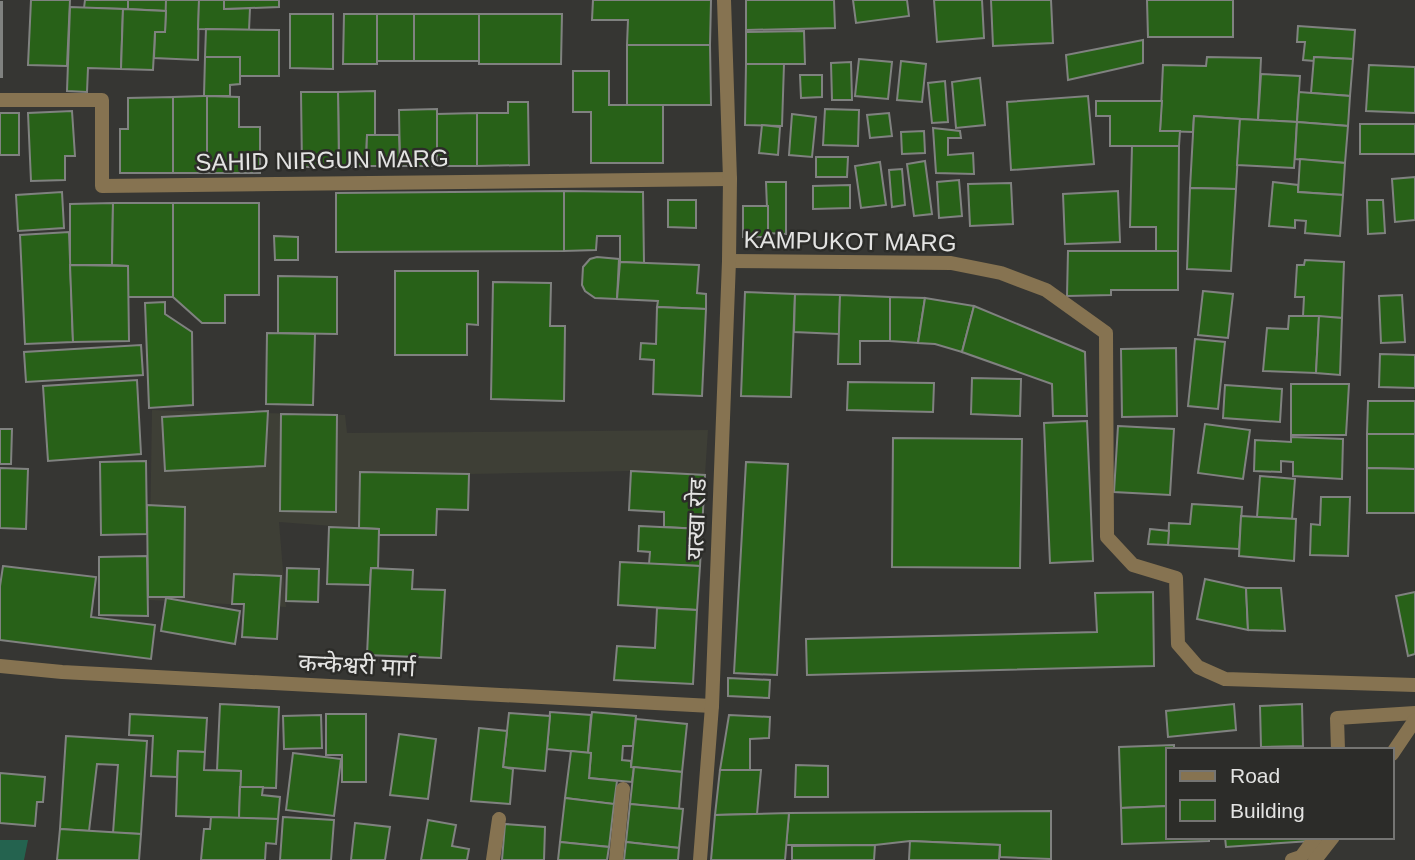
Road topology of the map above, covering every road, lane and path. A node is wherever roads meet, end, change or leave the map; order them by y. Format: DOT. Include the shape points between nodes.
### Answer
graph roads {
  1 [pos="724,0"];
  2 [pos="0,100"];
  3 [pos="730,179"];
  4 [pos="729,261"];
  5 [pos="0,666"];
  6 [pos="1415,685"];
  7 [pos="712,706"];
  8 [pos="1415,713"];
  9 [pos="1415,720"];
  10 [pos="1338,748"];
  11 [pos="1394,751"];
  12 [pos="623,789"];
  13 [pos="499,819"];
  14 [pos="1314,839"];
  15 [pos="1331,839"];
  16 [pos="493,860"];
  17 [pos="616,860"];
  18 [pos="701,860"];
  19 [pos="1292,860"];
  20 [pos="1315,860"];
  1 -- 3 [label="street, यत्खा रोड"];
  2 -- 3 [label="street, SAHID NIRGUN MARG" via="102,100 102,186"];
  3 -- 4 [label="street, यत्खा रोड"];
  4 -- 6 [label="street, KAMPUKOT MARG" via="951,263 1001,273 1046,290 1106,333 1107,537 1133,565 1176,578 1178,644 1198,667 1225,679"];
  4 -- 7 [label="street, यत्खा रोड"];
  5 -- 7 [label="street, कन्केश्वरी मार्ग"];
  7 -- 18 [label="street, यत्खा रोड"];
  8 -- 10 [label="street" via="1336,718"];
  9 -- 11 [label="street"];
  12 -- 17 [label="street"];
  13 -- 16 [label="street"];
  14 -- 19 [label="street"];
  15 -- 20 [label="street"];
}
